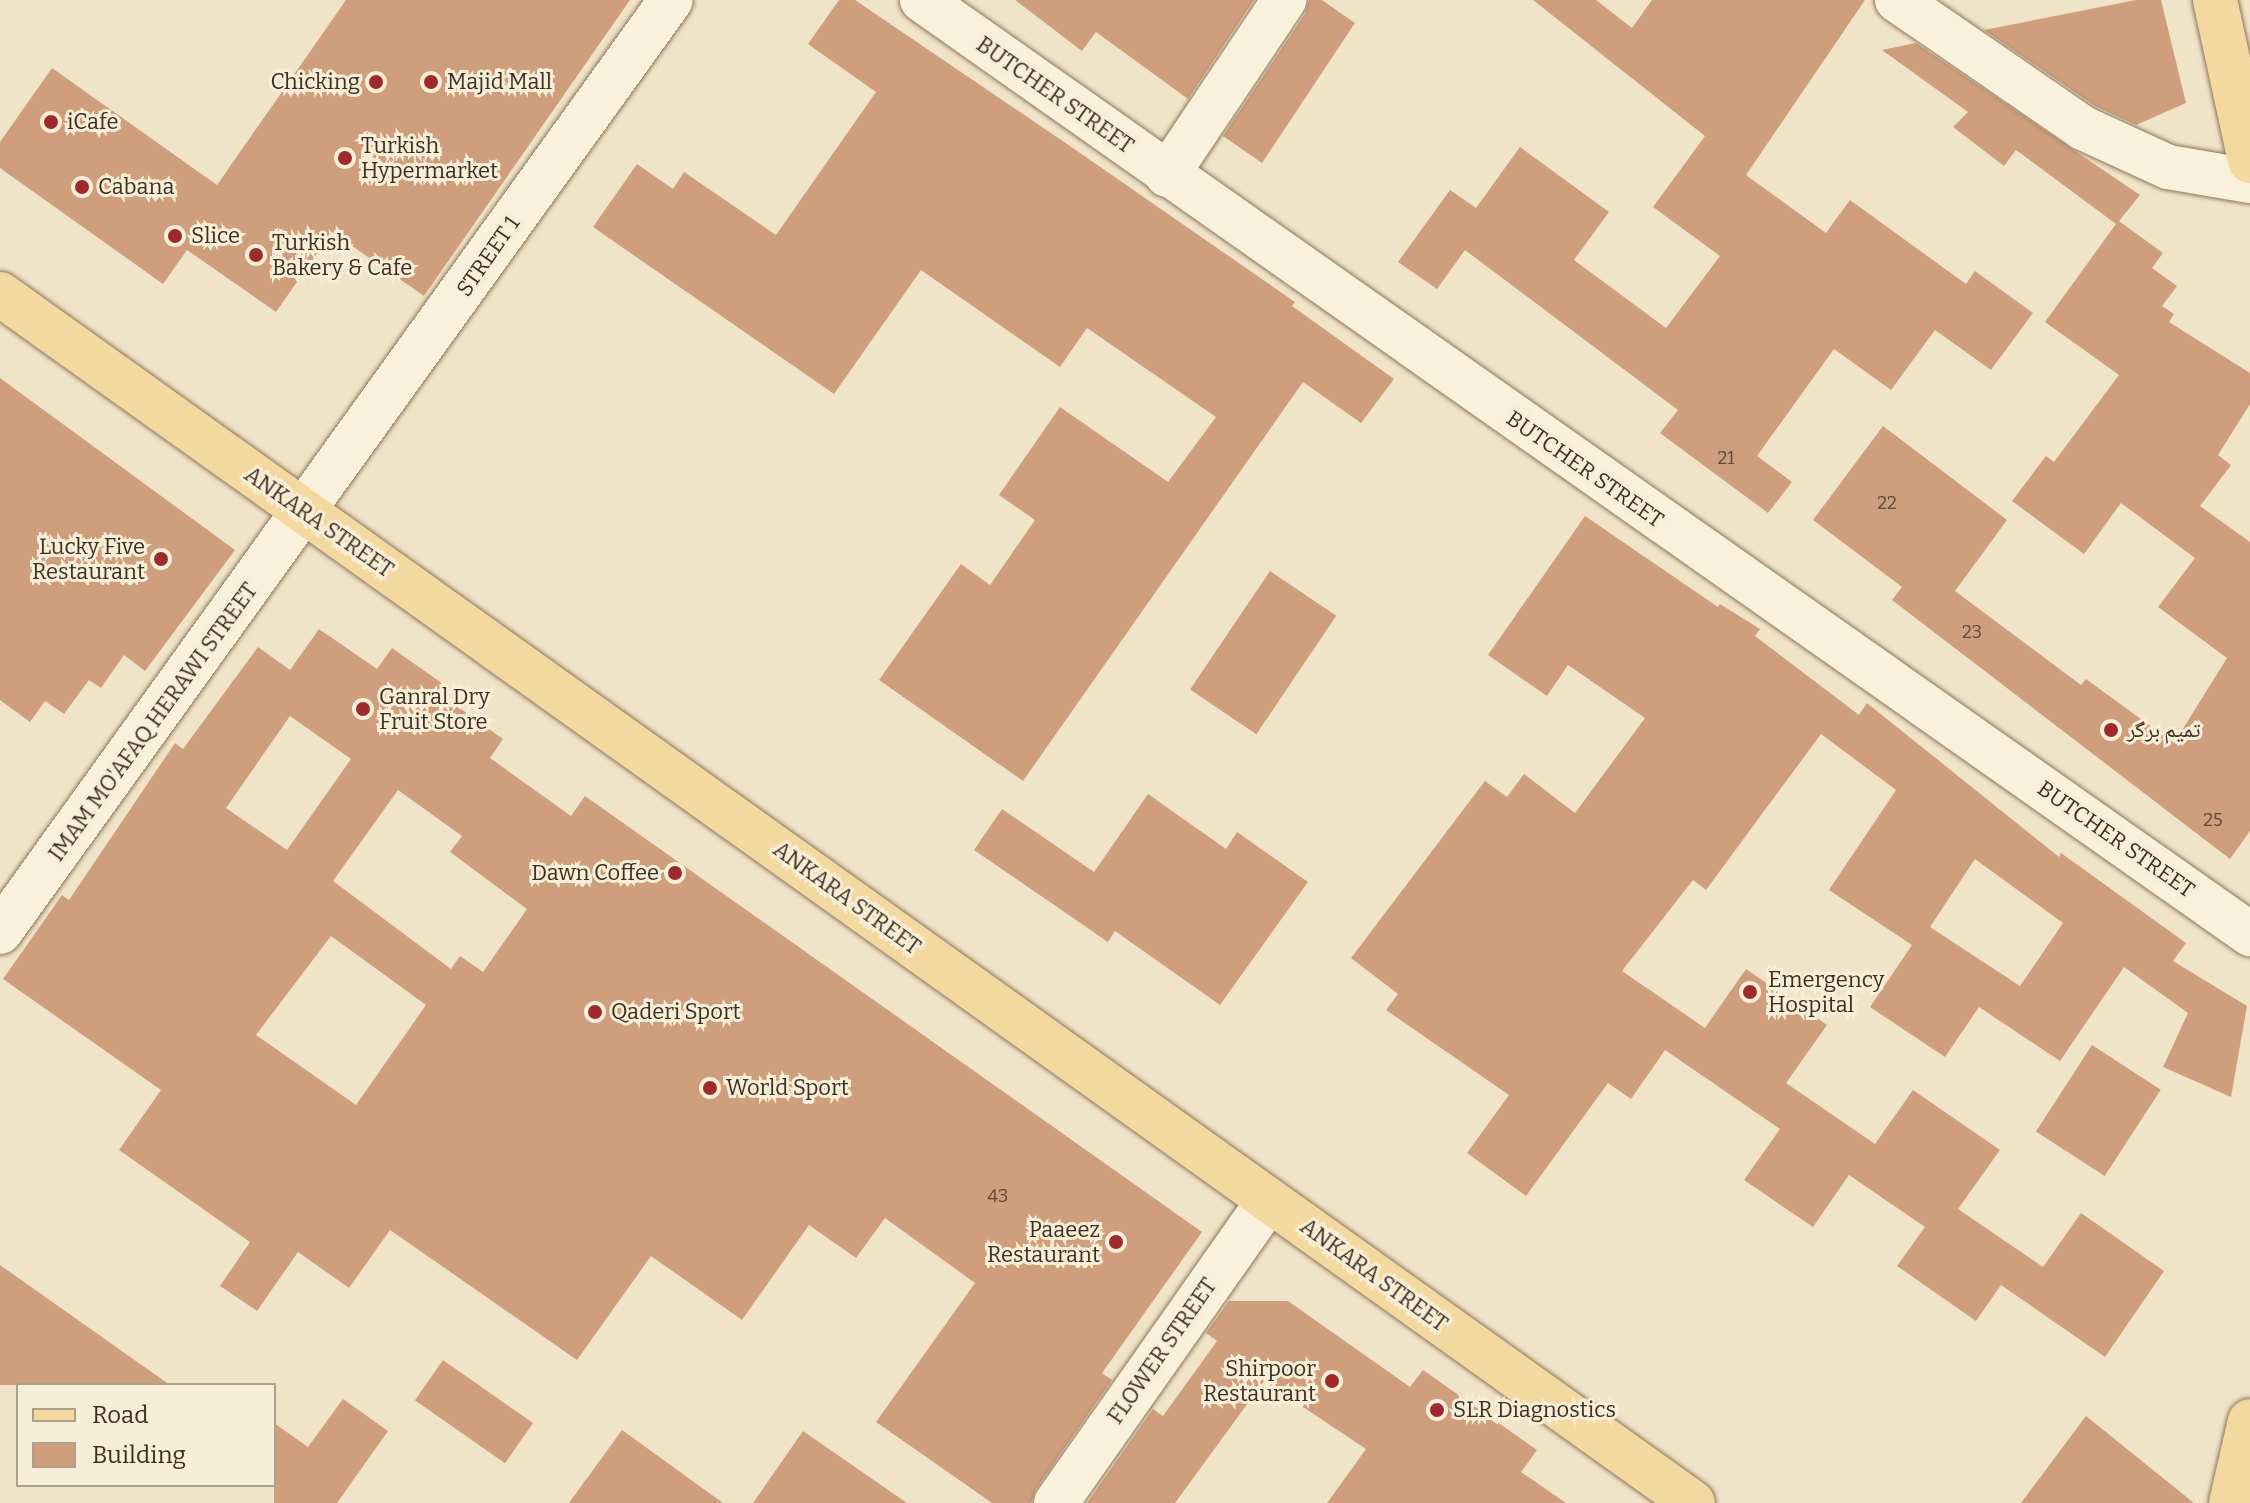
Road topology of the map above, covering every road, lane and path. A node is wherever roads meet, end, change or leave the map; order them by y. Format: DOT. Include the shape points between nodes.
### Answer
graph roads {
  1 [pos="671,0"];
  2 [pos="922,0"];
  3 [pos="1284,0"];
  4 [pos="1897,0"];
  5 [pos="2215,0"];
  6 [pos="2250,161"];
  7 [pos="1167,175"];
  8 [pos="2250,181"];
  9 [pos="0,294"];
  10 [pos="306,512"];
  11 [pos="0,932"];
  12 [pos="2250,934"];
  13 [pos="1269,1200"];
  14 [pos="2250,1421"];
  15 [pos="2231,1502"];
  16 [pos="1056,1503"];
  17 [pos="1693,1503"];
  1 -- 10 [label="street, STREET 1"];
  2 -- 7 [label="street, BUTCHER STREET"];
  3 -- 7 [label="street"];
  4 -- 8 [label="street" via="2083,128 2168,167"];
  5 -- 6 [label="main road"];
  7 -- 12 [label="street, BUTCHER STREET"];
  9 -- 10 [label="main road, ANKARA STREET"];
  10 -- 11 [label="street, IMAM MO'AFAQ HERAWI STREET"];
  10 -- 13 [label="main road, ANKARA STREET"];
  13 -- 16 [label="street, FLOWER STREET"];
  13 -- 17 [label="main road, ANKARA STREET"];
  14 -- 15 [label="main road"];
}
